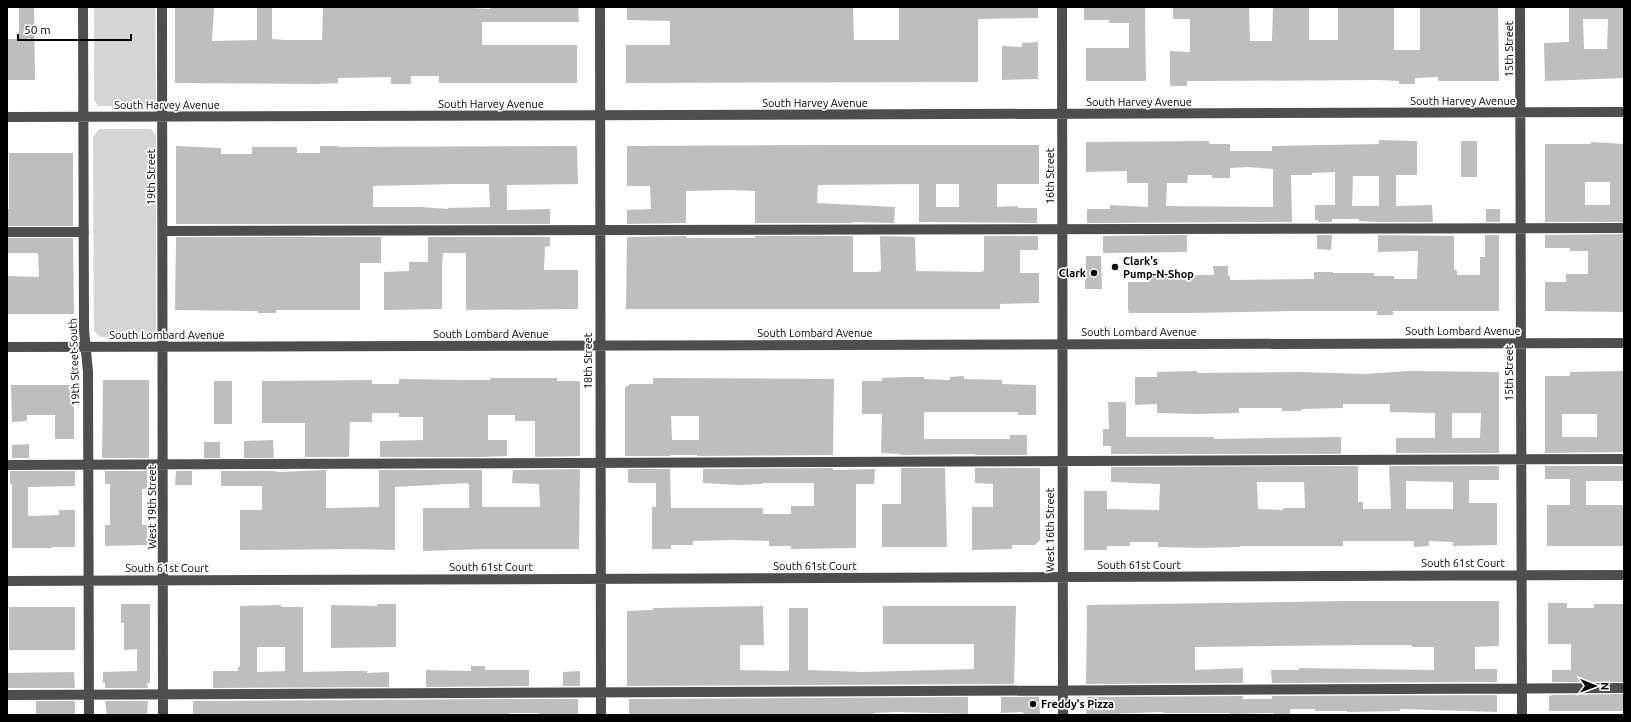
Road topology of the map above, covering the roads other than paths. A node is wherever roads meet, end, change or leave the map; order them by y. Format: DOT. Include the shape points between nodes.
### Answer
graph roads {
  1 [pos="83,7"];
  2 [pos="162,7"];
  3 [pos="600,7"];
  4 [pos="1062,7"];
  5 [pos="1520,7"];
  6 [pos="1624,112"];
  7 [pos="1521,113"];
  8 [pos="1062,114"];
  9 [pos="600,116"];
  10 [pos="7,117"];
  11 [pos="83,117"];
  12 [pos="162,117"];
  13 [pos="1521,228"];
  14 [pos="1624,228"];
  15 [pos="1062,229"];
  16 [pos="600,230"];
  17 [pos="163,231"];
  18 [pos="7,232"];
  19 [pos="84,232"];
  20 [pos="1521,343"];
  21 [pos="1624,343"];
  22 [pos="1062,344"];
  23 [pos="600,345"];
  24 [pos="7,347"];
  25 [pos="86,347"];
  26 [pos="163,347"];
  27 [pos="1624,459"];
  28 [pos="1521,460"];
  29 [pos="1062,462"];
  30 [pos="600,463"];
  31 [pos="7,465"];
  32 [pos="88,465"];
  33 [pos="164,465"];
  34 [pos="1522,575"];
  35 [pos="1624,575"];
  36 [pos="1063,577"];
  37 [pos="601,579"];
  38 [pos="164,580"];
  39 [pos="7,581"];
  40 [pos="89,581"];
  41 [pos="1624,688"];
  42 [pos="1522,689"];
  43 [pos="1063,691"];
  44 [pos="601,693"];
  45 [pos="163,694"];
  46 [pos="7,695"];
  47 [pos="89,695"];
  48 [pos="89,715"];
  49 [pos="163,715"];
  50 [pos="601,715"];
  51 [pos="1063,715"];
  52 [pos="1522,715"];
  1 -- 11 [label="street, 19th Street South"];
  2 -- 12 [label="street, 19th Street"];
  3 -- 9 [label="street, 18th Street"];
  4 -- 8 [label="street, 16th Street"];
  5 -- 7 [label="street, 15th Street"];
  6 -- 7 [label="street, South Harvey Avenue"];
  7 -- 8 [label="street, South Harvey Avenue"];
  7 -- 13 [label="street, 15th Street"];
  8 -- 9 [label="street, South Harvey Avenue"];
  8 -- 15 [label="street, 16th Street"];
  9 -- 12 [label="street, South Harvey Avenue"];
  9 -- 16 [label="street, 18th Street"];
  10 -- 11 [label="street, South Harvey Avenue"];
  11 -- 12 [label="street, South Harvey Avenue"];
  11 -- 19 [label="street, 19th Street South"];
  12 -- 17 [label="street, 19th Street"];
  13 -- 14 [label="street"];
  13 -- 15 [label="street"];
  13 -- 20 [label="street, 15th Street"];
  15 -- 16 [label="street"];
  15 -- 22 [label="street, 16th Street"];
  16 -- 17 [label="street"];
  16 -- 23 [label="street, 18th Street"];
  17 -- 26 [label="street, 19th Street"];
  18 -- 19 [label="street"];
  19 -- 25 [label="street, 19th Street South"];
  20 -- 21 [label="street, South Lombard Avenue"];
  20 -- 22 [label="street, South Lombard Avenue"];
  20 -- 28 [label="street, 15th Street"];
  22 -- 23 [label="street, South Lombard Avenue"];
  22 -- 29 [label="street, West 16th Street"];
  23 -- 26 [label="street, South Lombard Avenue"];
  23 -- 30 [label="street, 18th Street"];
  24 -- 25 [label="street, South Lombard Avenue"];
  25 -- 26 [label="street, South Lombard Avenue"];
  25 -- 32 [label="street, 19th Street South"];
  26 -- 33 [label="street, West 19th Street"];
  27 -- 28 [label="street"];
  28 -- 29 [label="street"];
  28 -- 34 [label="street, 15th Street"];
  29 -- 30 [label="street"];
  29 -- 36 [label="street, West 16th Street"];
  30 -- 33 [label="street"];
  30 -- 37 [label="street, 18th Street"];
  31 -- 32 [label="street"];
  32 -- 33 [label="street"];
  32 -- 40 [label="street, 19th Street South"];
  33 -- 38 [label="street, West 19th Street"];
  34 -- 35 [label="street, South 61st Court"];
  34 -- 36 [label="street, South 61st Court"];
  34 -- 42 [label="street, 15th Street"];
  36 -- 37 [label="street, South 61st Court"];
  36 -- 43 [label="street, West 16th Street"];
  37 -- 38 [label="street, South 61st Court"];
  37 -- 44 [label="street, 18th Street"];
  38 -- 40 [label="street, South 61st Court"];
  38 -- 45 [label="street, West 19th Street"];
  39 -- 40 [label="street, South 61st Court"];
  40 -- 47 [label="street, 19th Street South"];
  41 -- 42 [label="street"];
  42 -- 43 [label="street"];
  42 -- 52 [label="street, 15th Street"];
  43 -- 44 [label="street"];
  43 -- 51 [label="street, West 16th Street"];
  44 -- 45 [label="street"];
  44 -- 50 [label="street, 18th Street"];
  45 -- 47 [label="street"];
  45 -- 49 [label="street, West 19th Street"];
  46 -- 47 [label="street"];
  47 -- 48 [label="street, 19th Street South"];
}
